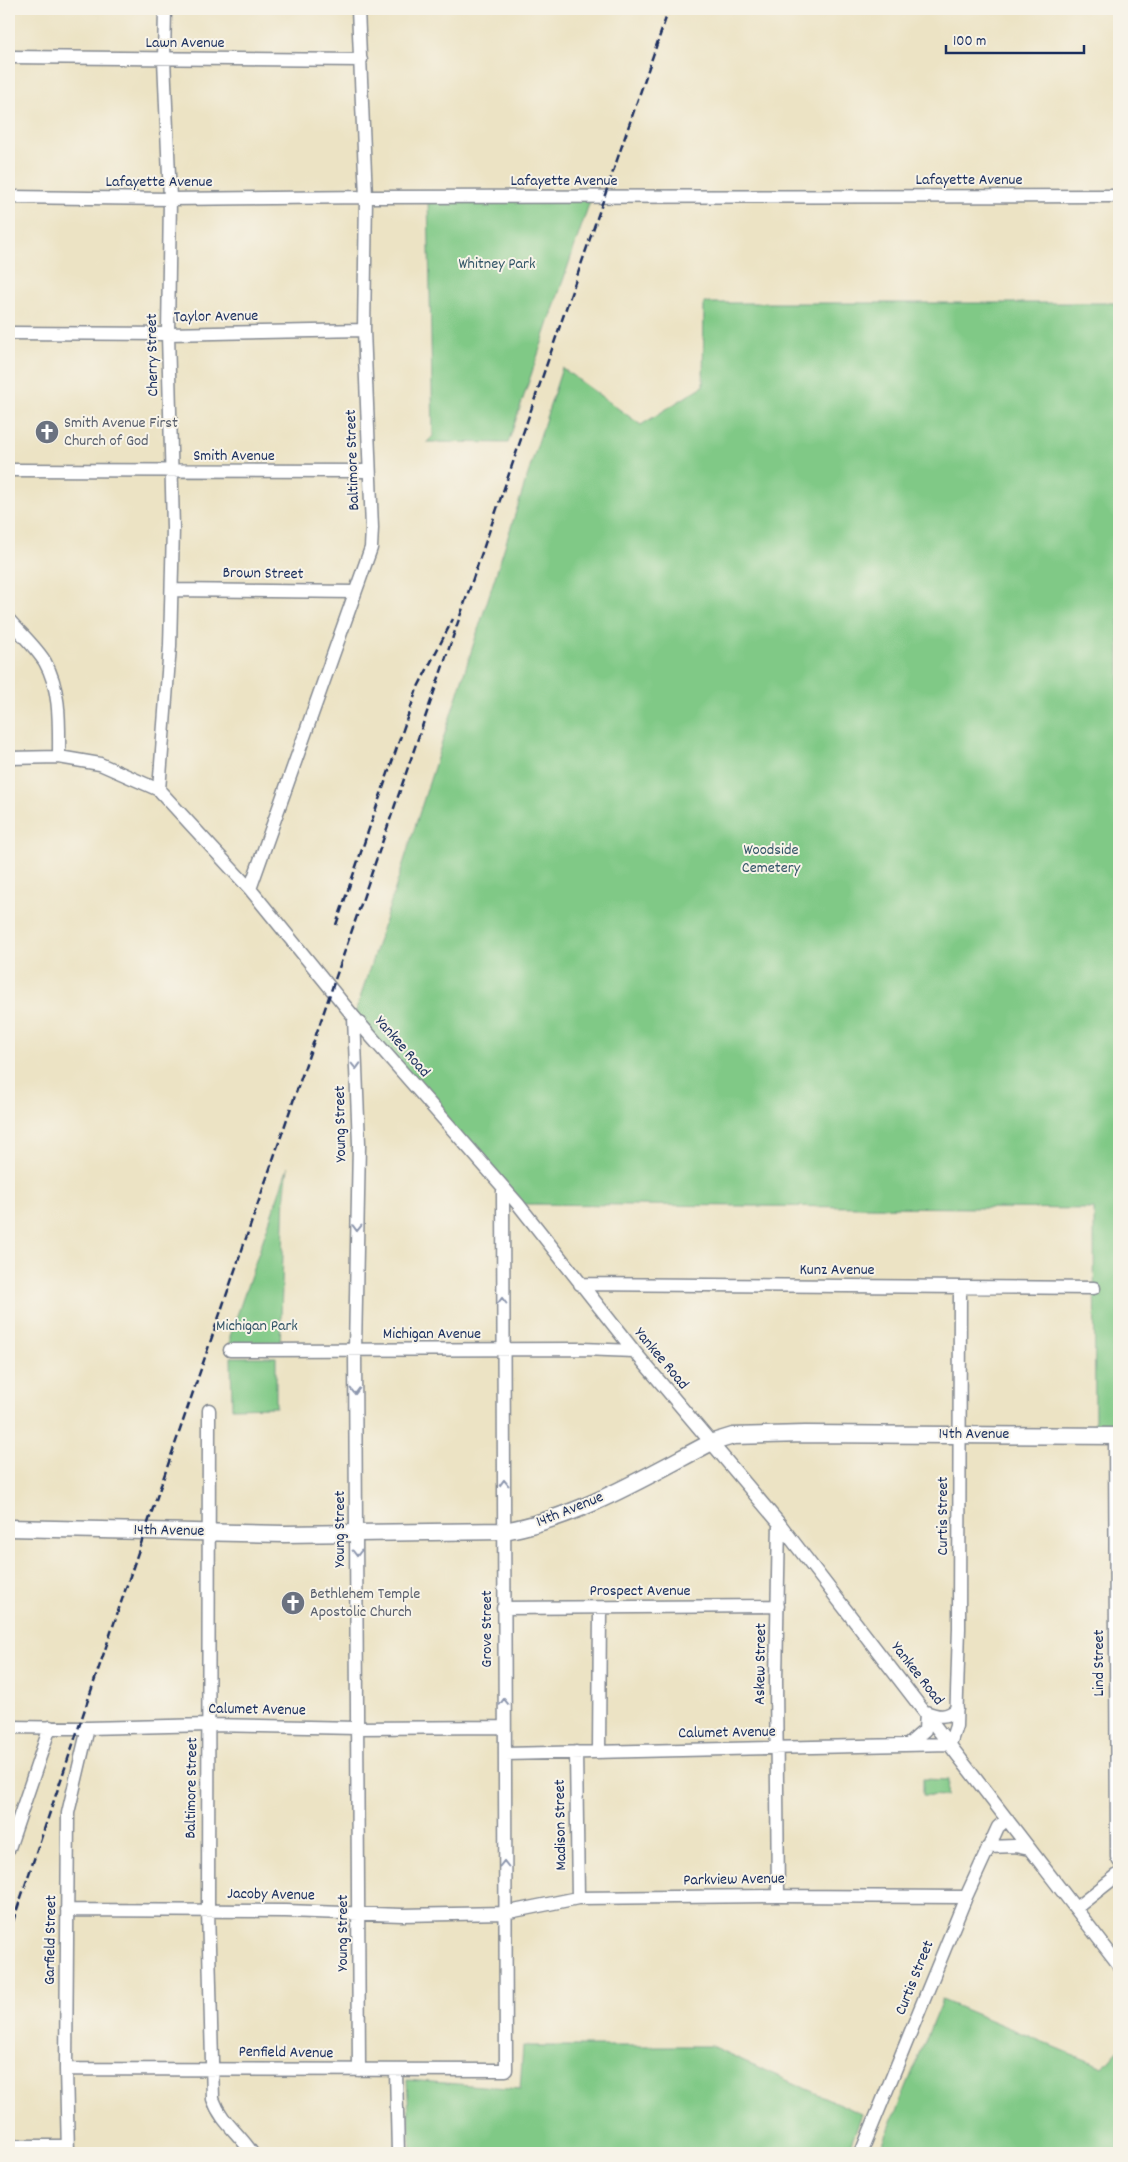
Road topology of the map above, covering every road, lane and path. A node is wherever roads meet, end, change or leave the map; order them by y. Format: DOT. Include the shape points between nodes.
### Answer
graph roads {
  1 [pos="165,9"];
  2 [pos="358,9"];
  3 [pos="9,57"];
  4 [pos="164,59"];
  5 [pos="361,60"];
  6 [pos="1119,196"];
  7 [pos="9,197"];
  8 [pos="366,197"];
  9 [pos="170,199"];
  10 [pos="364,330"];
  11 [pos="9,333"];
  12 [pos="168,334"];
  13 [pos="9,470"];
  14 [pos="369,471"];
  15 [pos="171,472"];
  16 [pos="172,590"];
  17 [pos="354,592"];
  18 [pos="9,620"];
  19 [pos="59,757"];
  20 [pos="9,758"];
  21 [pos="159,790"];
  22 [pos="250,889"];
  23 [pos="354,1017"];
  24 [pos="503,1188"];
  25 [pos="580,1284"];
  26 [pos="960,1287"];
  27 [pos="1094,1288"];
  28 [pos="230,1350"];
  29 [pos="355,1350"];
  30 [pos="502,1350"];
  31 [pos="634,1351"];
  32 [pos="209,1410"];
  33 [pos="960,1434"];
  34 [pos="1117,1436"];
  35 [pos="710,1443"];
  36 [pos="779,1524"];
  37 [pos="9,1528"];
  38 [pos="210,1531"];
  39 [pos="504,1531"];
  40 [pos="357,1534"];
  41 [pos="778,1606"];
  42 [pos="503,1608"];
  43 [pos="600,1608"];
  44 [pos="957,1708"];
  45 [pos="926,1712"];
  46 [pos="209,1725"];
  47 [pos="9,1727"];
  48 [pos="50,1727"];
  49 [pos="504,1727"];
  50 [pos="88,1728"];
  51 [pos="356,1728"];
  52 [pos="1117,1740"];
  53 [pos="909,1744"];
  54 [pos="950,1744"];
  55 [pos="777,1748"];
  56 [pos="599,1751"];
  57 [pos="576,1752"];
  58 [pos="505,1754"];
  59 [pos="1007,1820"];
  60 [pos="988,1847"];
  61 [pos="9,1848"];
  62 [pos="1029,1849"];
  63 [pos="1119,1861"];
  64 [pos="1119,1874"];
  65 [pos="778,1896"];
  66 [pos="966,1897"];
  67 [pos="578,1898"];
  68 [pos="1076,1908"];
  69 [pos="67,1910"];
  70 [pos="208,1910"];
  71 [pos="504,1913"];
  72 [pos="360,1914"];
  73 [pos="1119,1964"];
  74 [pos="66,2069"];
  75 [pos="212,2069"];
  76 [pos="359,2070"];
  77 [pos="506,2070"];
  78 [pos="396,2071"];
  79 [pos="9,2146"];
  80 [pos="68,2150"];
  81 [pos="252,2153"];
  82 [pos="398,2153"];
  83 [pos="862,2153"];
  1 -- 4 [label="street, Cherry Street"];
  2 -- 5 [label="street, Baltimore Street"];
  3 -- 4 [label="street, Lawn Avenue"];
  4 -- 5 [label="street, Lawn Avenue"];
  4 -- 9 [label="street, Cherry Street"];
  5 -- 8 [label="street, Baltimore Street"];
  6 -- 8 [label="street, Lafayette Avenue"];
  7 -- 9 [label="street, Lafayette Avenue"];
  8 -- 9 [label="street, Lafayette Avenue"];
  8 -- 10 [label="street, Baltimore Street"];
  9 -- 12 [label="street, Cherry Street"];
  10 -- 12 [label="street, Taylor Avenue"];
  10 -- 14 [label="street, Baltimore Street"];
  11 -- 12 [label="street, Taylor Avenue"];
  12 -- 15 [label="street, Cherry Street"];
  13 -- 15 [label="street, Smith Avenue"];
  14 -- 15 [label="street, Smith Avenue"];
  14 -- 17 [label="street, Baltimore Street" via="371,548"];
  15 -- 16 [label="street, Cherry Street"];
  16 -- 17 [label="street, Brown Street"];
  16 -- 21 [label="street, Cherry Street"];
  17 -- 22 [label="street, Baltimore Street"];
  18 -- 19 [label="street" via="44,661 54,686 59,709"];
  19 -- 20 [label="street"];
  19 -- 21 [label="street" via="100,764"];
  21 -- 22 [label="street, Yankee Road"];
  22 -- 23 [label="street, Yankee Road"];
  23 -- 24 [label="street, Yankee Road"];
  23 -- 29 [label="street, Young Street, one-way" via="359,1144"];
  24 -- 25 [label="street, Yankee Road"];
  30 -- 24 [label="street, Grove Street, one-way"];
  25 -- 26 [label="street, Kunz Avenue"];
  25 -- 31 [label="street, Yankee Road"];
  26 -- 27 [label="street, Kunz Avenue"];
  26 -- 33 [label="street, Curtis Street"];
  28 -- 29 [label="street, Michigan Avenue"];
  29 -- 30 [label="street, Michigan Avenue"];
  29 -- 40 [label="street, Young Street, one-way"];
  30 -- 31 [label="street, Michigan Avenue"];
  39 -- 30 [label="street, Grove Street, one-way"];
  31 -- 35 [label="street, Yankee Road"];
  32 -- 38 [label="street, Baltimore Street"];
  33 -- 34 [label="main road, 14th Avenue"];
  33 -- 35 [label="main road, 14th Avenue" via="733,1436"];
  33 -- 44 [label="street, Curtis Street"];
  34 -- 52 [label="street, Lind Street"];
  35 -- 36 [label="street, Yankee Road"];
  35 -- 39 [label="main road, 14th Avenue" via="571,1512 532,1526"];
  36 -- 41 [label="street, Askew Street"];
  36 -- 45 [label="street, Yankee Road"];
  37 -- 38 [label="main road, 14th Avenue"];
  38 -- 40 [label="main road, 14th Avenue"];
  38 -- 46 [label="street, Baltimore Street"];
  39 -- 40 [label="main road, 14th Avenue"];
  39 -- 42 [label="street, Grove Street"];
  40 -- 51 [label="street, Young Street, one-way"];
  41 -- 43 [label="street, Prospect Avenue"];
  41 -- 55 [label="street, Askew Street"];
  42 -- 43 [label="street, Prospect Avenue"];
  49 -- 42 [label="street, Grove Street, one-way"];
  43 -- 56 [label="street"];
  44 -- 45 [label="street" via="950,1715 940,1717"];
  44 -- 54 [label="street, Curtis Street"];
  45 -- 53 [label="street" via="925,1730"];
  45 -- 54 [label="street, Yankee Road"];
  46 -- 50 [label="street, Calumet Avenue"];
  46 -- 51 [label="street, Calumet Avenue"];
  46 -- 70 [label="street, Baltimore Street"];
  47 -- 48 [label="street, Calumet Avenue"];
  48 -- 50 [label="street, Calumet Avenue"];
  48 -- 61 [label="street"];
  49 -- 51 [label="street, Calumet Avenue"];
  49 -- 58 [label="street, Grove Street"];
  50 -- 69 [label="street, Garfield Street" via="68,1812"];
  51 -- 72 [label="street, Young Street"];
  52 -- 63 [label="street, Lind Street"];
  53 -- 54 [label="street, Calumet Avenue"];
  53 -- 55 [label="street, Calumet Avenue"];
  54 -- 59 [label="street, Yankee Road"];
  55 -- 56 [label="street, Calumet Avenue"];
  55 -- 65 [label="street, Askew Street"];
  56 -- 57 [label="street, Calumet Avenue"];
  57 -- 58 [label="street, Calumet Avenue"];
  57 -- 67 [label="street, Madison Street"];
  71 -- 58 [label="street, Grove Street, one-way"];
  59 -- 60 [label="street, Curtis Street" via="998,1827"];
  59 -- 62 [label="street, Yankee Road"];
  60 -- 62 [label="street"];
  60 -- 66 [label="street, Curtis Street"];
  62 -- 68 [label="street, Yankee Road"];
  64 -- 68 [label="street"];
  65 -- 66 [label="street, Parkview Avenue"];
  65 -- 67 [label="street, Parkview Avenue"];
  66 -- 83 [label="street, Curtis Street"];
  67 -- 71 [label="street, Parkview Avenue"];
  68 -- 73 [label="street, Yankee Road"];
  69 -- 70 [label="street, Jacoby Avenue"];
  69 -- 74 [label="street, Garfield Street"];
  70 -- 72 [label="street, Jacoby Avenue"];
  70 -- 75 [label="street, Baltimore Street"];
  71 -- 72 [label="street, Jacoby Avenue"];
  71 -- 77 [label="street, Grove Street"];
  72 -- 76 [label="street, Young Street"];
  74 -- 75 [label="street, Penfield Avenue"];
  74 -- 80 [label="street, Garfield Street"];
  75 -- 76 [label="street, Penfield Avenue"];
  75 -- 81 [label="street, Baltimore Street" via="213,2099 218,2114"];
  76 -- 78 [label="street, Penfield Avenue"];
  77 -- 78 [label="street, Penfield Avenue"];
  78 -- 82 [label="street"];
  79 -- 80 [label="street"];
}
